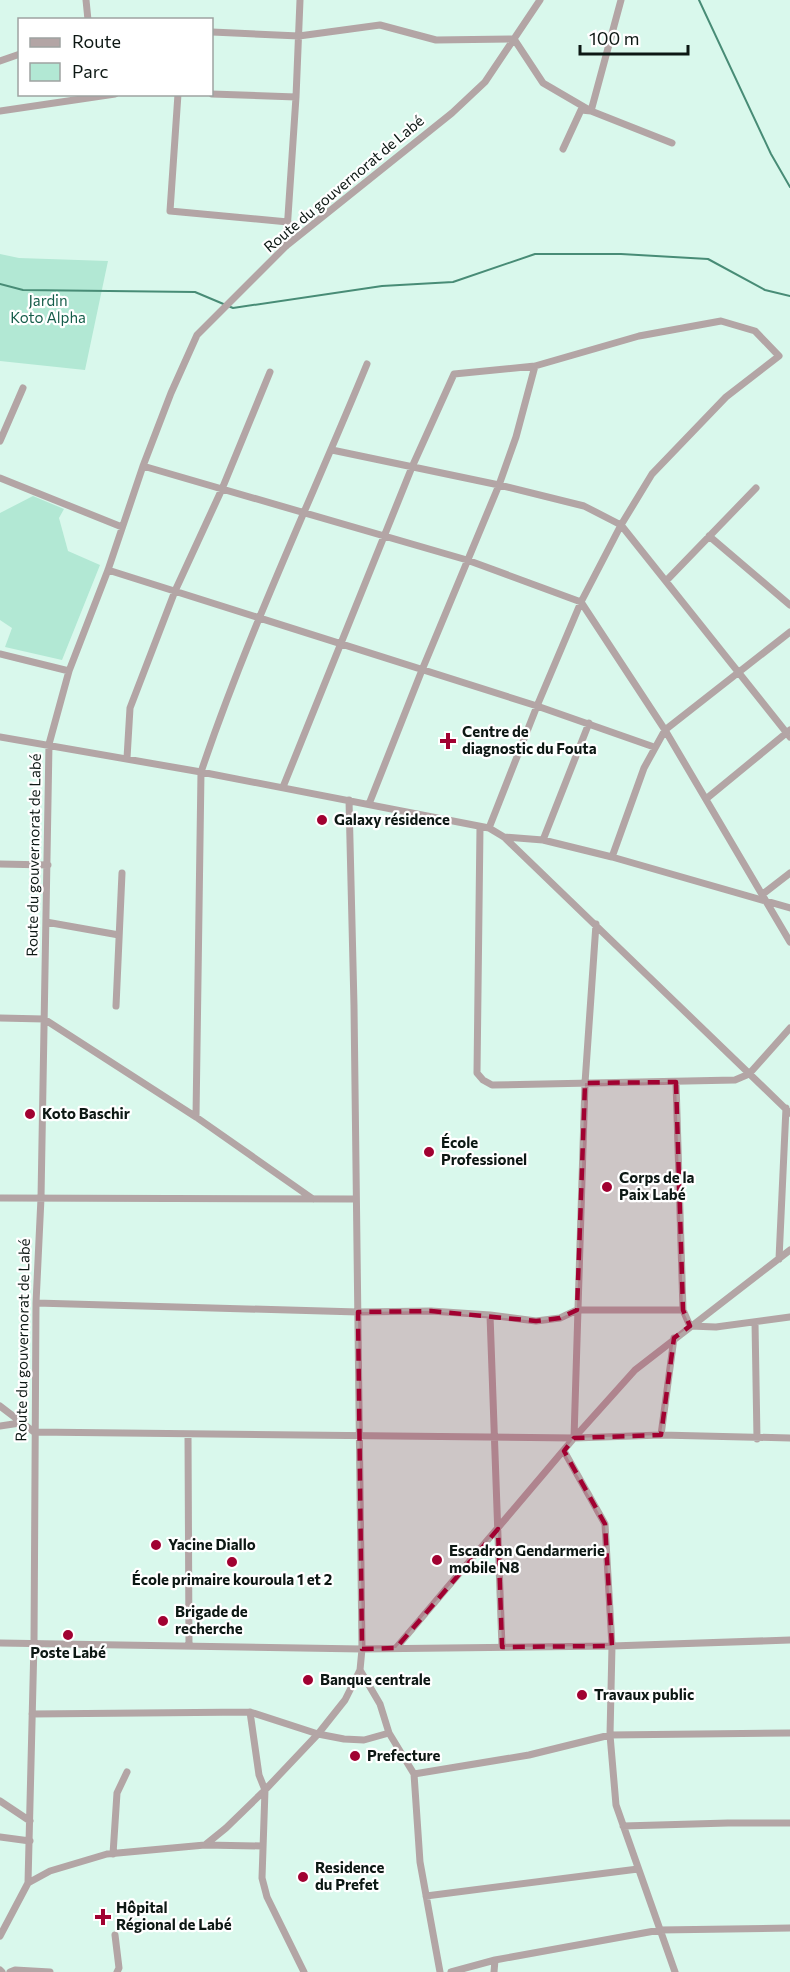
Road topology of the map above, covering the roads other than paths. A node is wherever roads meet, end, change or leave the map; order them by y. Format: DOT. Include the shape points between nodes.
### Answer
graph roads {
  1 [pos="86,0"];
  2 [pos="300,0"];
  3 [pos="540,0"];
  4 [pos="621,0"];
  5 [pos="88,18"];
  6 [pos="213,32"];
  7 [pos="299,36"];
  8 [pos="514,39"];
  9 [pos="18,55"];
  10 [pos="0,61"];
  11 [pos="213,94"];
  12 [pos="101,96"];
  13 [pos="178,96"];
  14 [pos="296,97"];
  15 [pos="0,111"];
  16 [pos="591,111"];
  17 [pos="672,143"];
  18 [pos="563,149"];
  19 [pos="288,222"];
  20 [pos="286,246"];
  21 [pos="367,364"];
  22 [pos="535,366"];
  23 [pos="270,372"];
  24 [pos="23,388"];
  25 [pos="0,441"];
  26 [pos="332,450"];
  27 [pos="143,466"];
  28 [pos="412,467"];
  29 [pos="0,478"];
  30 [pos="499,485"];
  31 [pos="756,488"];
  32 [pos="222,489"];
  33 [pos="304,513"];
  34 [pos="621,525"];
  35 [pos="122,527"];
  36 [pos="384,536"];
  37 [pos="709,536"];
  38 [pos="467,560"];
  39 [pos="108,570"];
  40 [pos="666,581"];
  41 [pos="175,591"];
  42 [pos="581,602"];
  43 [pos="790,604"];
  44 [pos="259,617"];
  45 [pos="790,632"];
  46 [pos="340,644"];
  47 [pos="0,654"];
  48 [pos="422,670"];
  49 [pos="69,671"];
  50 [pos="739,674"];
  51 [pos="537,706"];
  52 [pos="589,723"];
  53 [pos="665,730"];
  54 [pos="789,733"];
  55 [pos="0,736"];
  56 [pos="49,744"];
  57 [pos="654,747"];
  58 [pos="127,758"];
  59 [pos="201,772"];
  60 [pos="283,787"];
  61 [pos="706,799"];
  62 [pos="349,800"];
  63 [pos="369,804"];
  64 [pos="480,827"];
  65 [pos="489,828"];
  66 [pos="504,837"];
  67 [pos="543,840"];
  68 [pos="612,857"];
  69 [pos="0,864"];
  70 [pos="48,865"];
  71 [pos="122,873"];
  72 [pos="790,873"];
  73 [pos="764,897"];
  74 [pos="790,908"];
  75 [pos="46,922"];
  76 [pos="596,924"];
  77 [pos="119,935"];
  78 [pos="790,942"];
  79 [pos="116,1006"];
  80 [pos="0,1018"];
  81 [pos="44,1019"];
  82 [pos="790,1028"];
  83 [pos="749,1074"];
  84 [pos="676,1082"];
  85 [pos="585,1083"];
  86 [pos="788,1111"];
  87 [pos="196,1117"];
  88 [pos="0,1198"];
  89 [pos="41,1198"];
  90 [pos="313,1199"];
  91 [pos="356,1199"];
  92 [pos="790,1250"];
  93 [pos="778,1259"];
  94 [pos="36,1303"];
  95 [pos="577,1310"];
  96 [pos="683,1310"];
  97 [pos="358,1311"];
  98 [pos="490,1315"];
  99 [pos="790,1317"];
  100 [pos="755,1322"];
  101 [pos="690,1326"];
  102 [pos="674,1338"];
  103 [pos="0,1406"];
  104 [pos="20,1423"];
  105 [pos="0,1426"];
  106 [pos="34,1432"];
  107 [pos="188,1434"];
  108 [pos="661,1435"];
  109 [pos="360,1436"];
  110 [pos="496,1437"];
  111 [pos="574,1437"];
  112 [pos="757,1438"];
  113 [pos="790,1438"];
  114 [pos="564,1451"];
  115 [pos="498,1529"];
  116 [pos="790,1640"];
  117 [pos="0,1643"];
  118 [pos="34,1643"];
  119 [pos="189,1646"];
  120 [pos="612,1646"];
  121 [pos="502,1647"];
  122 [pos="396,1648"];
  123 [pos="363,1649"];
  124 [pos="360,1670"];
  125 [pos="250,1712"];
  126 [pos="32,1714"];
  127 [pos="389,1733"];
  128 [pos="790,1733"];
  129 [pos="318,1734"];
  130 [pos="610,1735"];
  131 [pos="127,1772"];
  132 [pos="414,1774"];
  133 [pos="264,1790"];
  134 [pos="0,1801"];
  135 [pos="30,1821"];
  136 [pos="790,1823"];
  137 [pos="624,1827"];
  138 [pos="0,1837"];
  139 [pos="30,1841"];
  140 [pos="205,1845"];
  141 [pos="262,1846"];
  142 [pos="113,1854"];
  143 [pos="638,1869"];
  144 [pos="28,1883"];
  145 [pos="426,1896"];
  146 [pos="790,1928"];
  147 [pos="660,1930"];
  148 [pos="115,1935"];
  149 [pos="0,1936"];
  150 [pos="495,1960"];
  151 [pos="10,1972"];
  152 [pos="50,1972"];
  153 [pos="117,1972"];
  154 [pos="304,1972"];
  155 [pos="440,1972"];
  156 [pos="451,1972"];
  157 [pos="495,1972"];
  158 [pos="675,1972"];
  1 -- 5 [label="street"];
  2 -- 7 [label="street"];
  3 -- 8 [label="street, Route du gouvernorat de Labé"];
  4 -- 16 [label="street"];
  6 -- 7 [label="street"];
  7 -- 8 [label="street" via="380,26 436,40"];
  7 -- 14 [label="street"];
  8 -- 16 [label="street" via="543,83"];
  8 -- 20 [label="street, Route du gouvernorat de Labé" via="485,82 452,112"];
  9 -- 10 [label="street"];
  11 -- 14 [label="street"];
  12 -- 15 [label="street"];
  13 -- 19 [label="street" via="170,211"];
  14 -- 19 [label="street"];
  16 -- 17 [label="street"];
  16 -- 18 [label="street" via="581,110"];
  19 -- 20 [label="street"];
  20 -- 27 [label="street, Route du gouvernorat de Labé" via="197,335"];
  21 -- 26 [label="street"];
  22 -- 28 [label="street" via="454,374"];
  22 -- 30 [label="street"];
  22 -- 34 [label="street" via="639,336 721,321 755,331 779,356 726,397 652,474"];
  23 -- 32 [label="street"];
  24 -- 25 [label="street"];
  26 -- 28 [label="street"];
  26 -- 33 [label="street"];
  27 -- 32 [label="street"];
  27 -- 35 [label="street, Route du gouvernorat de Labé"];
  28 -- 30 [label="street"];
  28 -- 36 [label="street"];
  29 -- 35 [label="street"];
  30 -- 34 [label="street" via="584,506"];
  30 -- 38 [label="street"];
  31 -- 37 [label="street"];
  32 -- 33 [label="street"];
  32 -- 41 [label="street"];
  33 -- 36 [label="street"];
  33 -- 44 [label="street"];
  34 -- 40 [label="street"];
  34 -- 42 [label="street"];
  35 -- 39 [label="street, Route du gouvernorat de Labé"];
  36 -- 38 [label="street"];
  36 -- 46 [label="street"];
  37 -- 40 [label="street"];
  37 -- 43 [label="street"];
  38 -- 42 [label="street"];
  38 -- 48 [label="street"];
  39 -- 41 [label="street"];
  39 -- 49 [label="street, Route du gouvernorat de Labé"];
  40 -- 50 [label="street"];
  41 -- 44 [label="street"];
  41 -- 58 [label="street" via="130,708"];
  42 -- 51 [label="street"];
  42 -- 53 [label="street"];
  44 -- 46 [label="street"];
  44 -- 59 [label="street"];
  45 -- 50 [label="street"];
  46 -- 48 [label="street"];
  46 -- 60 [label="street"];
  47 -- 49 [label="street"];
  48 -- 51 [label="street"];
  48 -- 63 [label="street"];
  49 -- 56 [label="street, Route du gouvernorat de Labé"];
  50 -- 53 [label="street"];
  50 -- 54 [label="street"];
  51 -- 52 [label="street"];
  51 -- 65 [label="street"];
  52 -- 57 [label="street"];
  52 -- 67 [label="street"];
  53 -- 57 [label="street"];
  53 -- 61 [label="street"];
  54 -- 61 [label="street"];
  55 -- 56 [label="street"];
  56 -- 58 [label="street"];
  56 -- 70 [label="street, Route du gouvernorat de Labé"];
  57 -- 68 [label="street"];
  58 -- 59 [label="street"];
  59 -- 60 [label="street"];
  59 -- 87 [label="street"];
  60 -- 62 [label="street"];
  61 -- 73 [label="street"];
  62 -- 63 [label="street"];
  62 -- 91 [label="street"];
  63 -- 64 [label="street"];
  64 -- 65 [label="street"];
  64 -- 85 [label="street" via="477,1073 492,1085"];
  65 -- 66 [label="street"];
  66 -- 67 [label="street"];
  66 -- 76 [label="street"];
  67 -- 68 [label="street"];
  68 -- 73 [label="street"];
  69 -- 70 [label="street"];
  70 -- 75 [label="street, Route du gouvernorat de Labé"];
  71 -- 77 [label="street"];
  72 -- 73 [label="street"];
  73 -- 74 [label="street"];
  73 -- 78 [label="street"];
  75 -- 77 [label="street"];
  75 -- 81 [label="street, Route du gouvernorat de Labé"];
  76 -- 83 [label="street"];
  76 -- 85 [label="street"];
  77 -- 79 [label="street"];
  80 -- 81 [label="street"];
  81 -- 87 [label="street"];
  81 -- 89 [label="street, Route du gouvernorat de Labé"];
  82 -- 83 [label="street"];
  83 -- 84 [label="street" via="735,1080"];
  83 -- 86 [label="street"];
  84 -- 85 [label="street"];
  84 -- 96 [label="street"];
  85 -- 95 [label="street"];
  86 -- 93 [label="street"];
  87 -- 90 [label="street"];
  88 -- 89 [label="street"];
  89 -- 90 [label="street"];
  89 -- 94 [label="street, Route du gouvernorat de Labé"];
  90 -- 91 [label="street"];
  91 -- 97 [label="street"];
  92 -- 93 [label="street"];
  93 -- 101 [label="street"];
  94 -- 97 [label="street"];
  94 -- 106 [label="street, Route du gouvernorat de Labé"];
  95 -- 96 [label="street"];
  95 -- 98 [label="street" via="560,1318 536,1321"];
  95 -- 111 [label="street"];
  96 -- 101 [label="street"];
  97 -- 98 [label="street"];
  97 -- 109 [label="street"];
  98 -- 110 [label="street"];
  99 -- 100 [label="street"];
  100 -- 101 [label="street"];
  100 -- 112 [label="street"];
  101 -- 102 [label="street"];
  102 -- 108 [label="street"];
  102 -- 111 [label="street" via="634,1370"];
  103 -- 104 [label="street"];
  104 -- 105 [label="street"];
  104 -- 106 [label="street"];
  106 -- 107 [label="street"];
  106 -- 118 [label="street, Route du gouvernorat de Labé"];
  107 -- 109 [label="street"];
  107 -- 119 [label="street"];
  108 -- 111 [label="street"];
  108 -- 112 [label="street"];
  109 -- 110 [label="street"];
  109 -- 123 [label="street"];
  110 -- 111 [label="street"];
  110 -- 115 [label="street"];
  111 -- 114 [label="street"];
  112 -- 113 [label="street"];
  114 -- 115 [label="street"];
  114 -- 120 [label="street" via="605,1524"];
  115 -- 121 [label="street"];
  115 -- 122 [label="street"];
  116 -- 120 [label="street"];
  117 -- 118 [label="street"];
  118 -- 119 [label="street"];
  118 -- 126 [label="street, Route du gouvernorat de Labé"];
  119 -- 123 [label="street"];
  120 -- 121 [label="street"];
  120 -- 130 [label="street"];
  121 -- 122 [label="street"];
  122 -- 123 [label="street"];
  123 -- 124 [label="street"];
  124 -- 127 [label="street" via="380,1704"];
  124 -- 129 [label="street" via="345,1700"];
  125 -- 126 [label="street"];
  125 -- 129 [label="street"];
  125 -- 133 [label="street"];
  126 -- 135 [label="street, Route du gouvernorat de Labé"];
  127 -- 129 [label="street" via="364,1740"];
  127 -- 132 [label="street"];
  128 -- 130 [label="street"];
  129 -- 133 [label="street"];
  130 -- 132 [label="street" via="529,1755"];
  130 -- 137 [label="street" via="616,1805"];
  131 -- 142 [label="street" via="117,1793"];
  132 -- 145 [label="street"];
  133 -- 140 [label="street"];
  133 -- 141 [label="street"];
  134 -- 135 [label="street"];
  135 -- 139 [label="street, Route du gouvernorat de Labé"];
  136 -- 137 [label="street"];
  137 -- 143 [label="street"];
  138 -- 139 [label="street"];
  139 -- 144 [label="street, Route du gouvernorat de Labé"];
  140 -- 141 [label="street"];
  140 -- 142 [label="street"];
  141 -- 154 [label="street" via="262,1878 267,1897"];
  142 -- 144 [label="street" via="50,1871"];
  143 -- 145 [label="street"];
  143 -- 147 [label="street"];
  144 -- 149 [label="street"];
  145 -- 155 [label="street"];
  146 -- 147 [label="street"];
  147 -- 150 [label="street"];
  147 -- 158 [label="street"];
  148 -- 153 [label="street"];
  150 -- 156 [label="street"];
  150 -- 157 [label="street"];
  151 -- 152 [label="street"];
}
